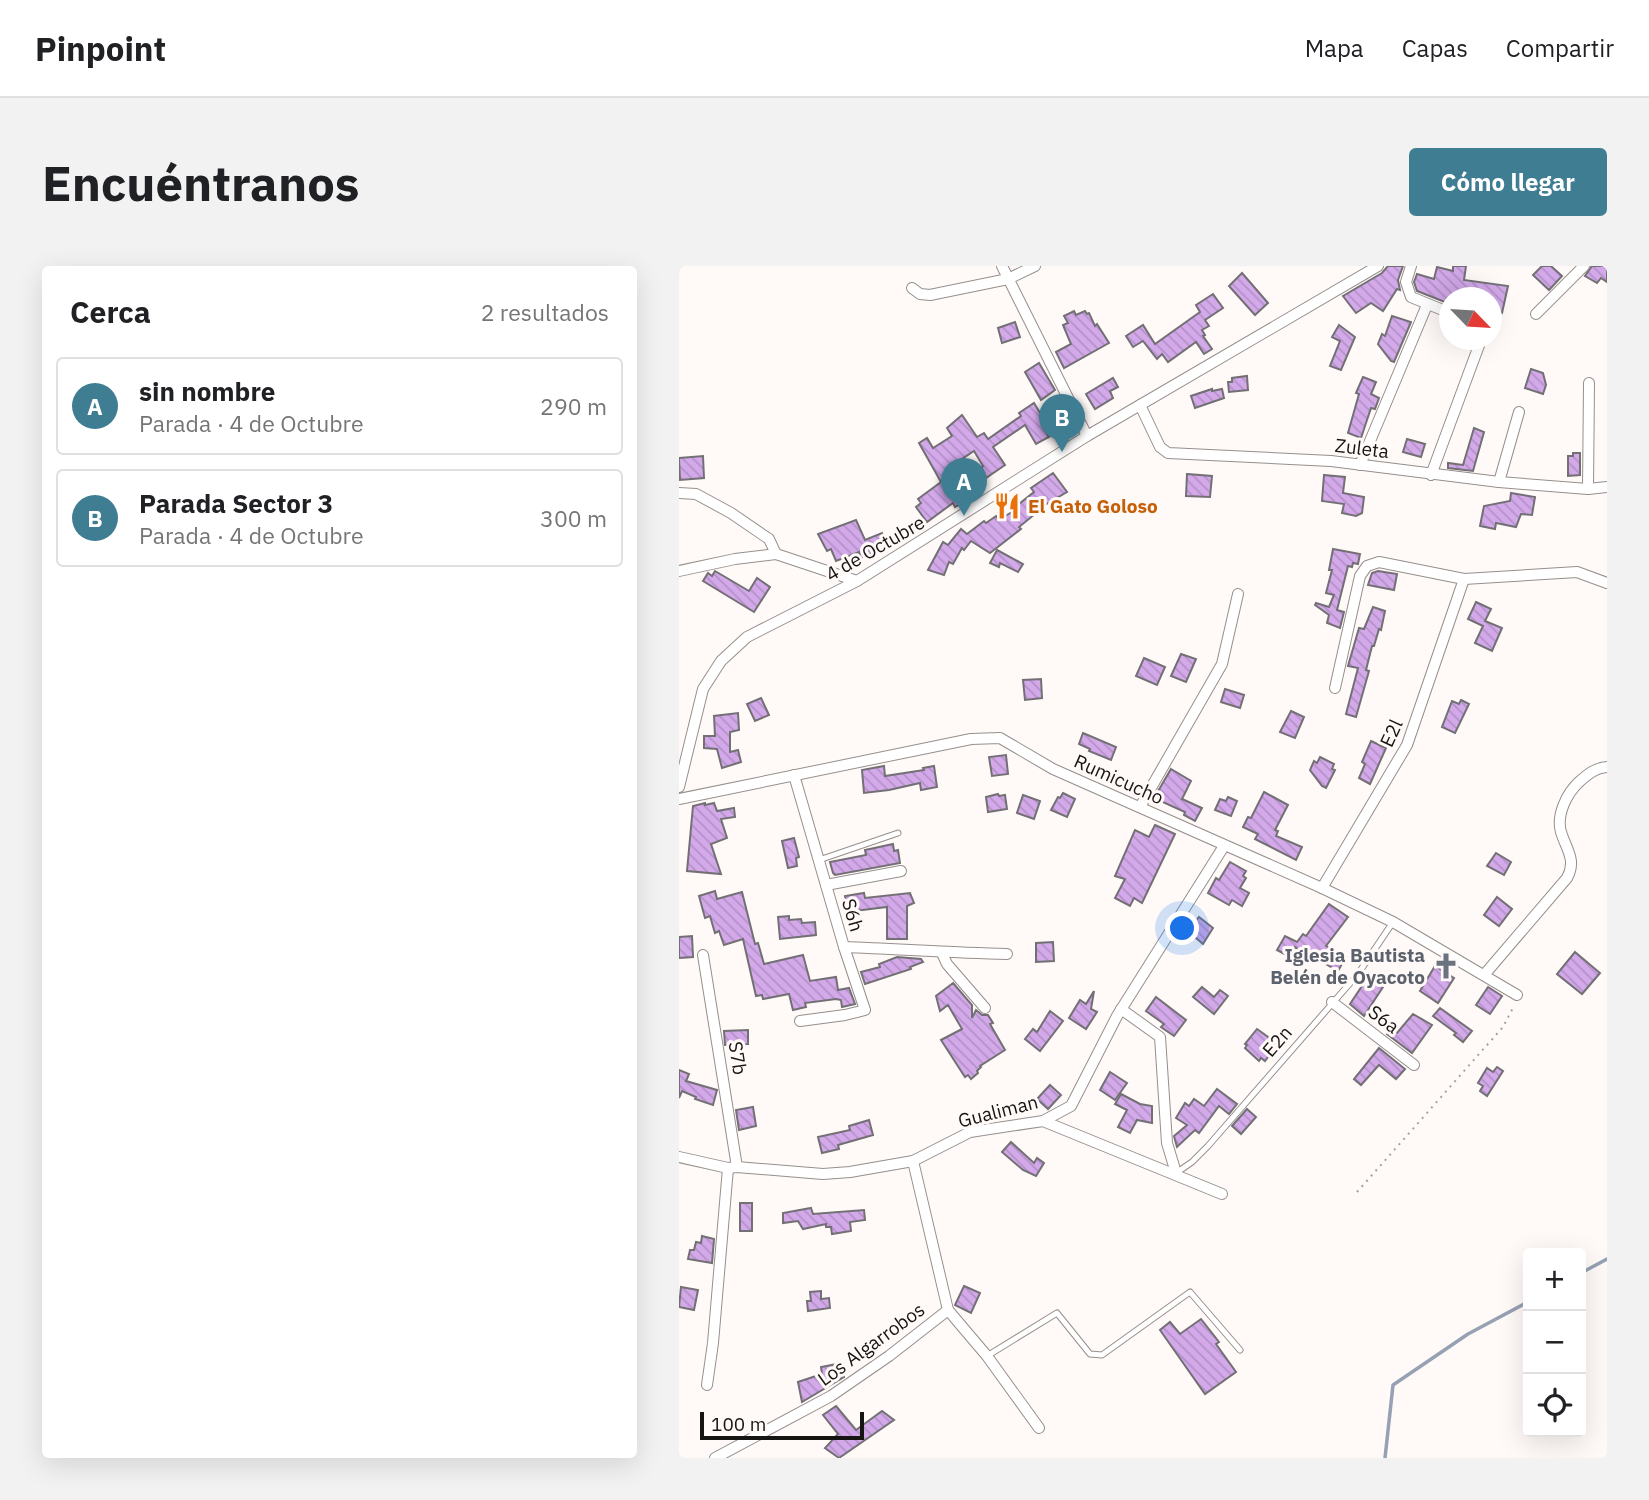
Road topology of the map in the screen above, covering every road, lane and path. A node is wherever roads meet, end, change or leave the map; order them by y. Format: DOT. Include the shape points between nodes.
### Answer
graph roads {
  1 [pos="1002,266"];
  2 [pos="1035,266"];
  3 [pos="1378,266"];
  4 [pos="1411,266"];
  5 [pos="1584,266"];
  6 [pos="1008,279"];
  7 [pos="912,288"];
  8 [pos="1427,305"];
  9 [pos="1439,309"];
  10 [pos="1536,314"];
  11 [pos="1477,350"];
  12 [pos="1589,383"];
  13 [pos="1140,405"];
  14 [pos="1519,412"];
  15 [pos="1087,436"];
  16 [pos="1360,465"];
  17 [pos="1431,475"];
  18 [pos="1499,482"];
  19 [pos="1607,487"];
  20 [pos="1588,489"];
  21 [pos="679,494"];
  22 [pos="776,554"];
  23 [pos="679,571"];
  24 [pos="1464,579"];
  25 [pos="857,581"];
  26 [pos="1607,583"];
  27 [pos="1238,594"];
  28 [pos="1335,688"];
  29 [pos="1607,767"];
  30 [pos="681,769"];
  31 [pos="794,775"];
  32 [pos="679,787"];
  33 [pos="679,799"];
  34 [pos="1140,807"];
  35 [pos="898,833"];
  36 [pos="1224,846"];
  37 [pos="819,860"];
  38 [pos="901,871"];
  39 [pos="826,884"];
  40 [pos="1322,888"];
  41 [pos="1392,922"];
  42 [pos="844,947"];
  43 [pos="941,953"];
  44 [pos="1007,954"];
  45 [pos="703,955"];
  46 [pos="1484,975"];
  47 [pos="1517,995"];
  48 [pos="1332,1002"];
  49 [pos="985,1008"];
  50 [pos="1121,1009"];
  51 [pos="800,1021"];
  52 [pos="1414,1065"];
  53 [pos="1043,1121"];
  54 [pos="679,1157"];
  55 [pos="912,1161"];
  56 [pos="733,1167"];
  57 [pos="1176,1173"];
  58 [pos="1357,1192"];
  59 [pos="1221,1194"];
  60 [pos="948,1310"];
  61 [pos="1240,1350"];
  62 [pos="987,1356"];
  63 [pos="707,1385"];
  64 [pos="1039,1428"];
  65 [pos="715,1458"];
  1 -- 6 [label="street"];
  2 -- 6 [label="street"];
  3 -- 13 [label="street, 4 de Octubre"];
  4 -- 8 [label="street" via="1407,290"];
  5 -- 10 [label="street"];
  6 -- 7 [label="street" via="930,295"];
  6 -- 15 [label="street"];
  8 -- 9 [label="street"];
  8 -- 16 [label="street"];
  11 -- 17 [label="street"];
  12 -- 20 [label="street"];
  13 -- 15 [label="street, 4 de Octubre"];
  13 -- 16 [label="street, Zuleta" via="1160,447 1168,453"];
  14 -- 18 [label="street"];
  15 -- 25 [label="street, 4 de Octubre"];
  16 -- 17 [label="street, Zuleta"];
  17 -- 18 [label="street, Zuleta"];
  18 -- 20 [label="street, Zuleta"];
  19 -- 20 [label="street, Zuleta"];
  21 -- 22 [label="street" via="696,494 731,513 769,539"];
  22 -- 23 [label="street"];
  22 -- 25 [label="street"];
  24 -- 26 [label="street" via="1577,572"];
  24 -- 28 [label="street" via="1379,562 1367,566 1360,576"];
  24 -- 40 [label="street, E2l" via="1407,745"];
  25 -- 30 [label="street, 4 de Octubre" via="747,637 720,660 703,689"];
  27 -- 34 [label="street" via="1222,664"];
  29 -- 46 [label="street" via="1594,770 1566,799 1560,830 1570,854 1567,878"];
  30 -- 32 [label="street, 4 de Octubre"];
  31 -- 33 [label="street, Rumicucho"];
  31 -- 34 [label="street, Rumicucho" via="971,739 1000,738 1053,769"];
  31 -- 37 [label="street, S6h"];
  34 -- 36 [label="street, Rumicucho"];
  35 -- 37 [label="lane"];
  36 -- 40 [label="street, Rumicucho"];
  36 -- 50 [label="street, Gualiman"];
  37 -- 39 [label="street, S6h"];
  38 -- 39 [label="street"];
  39 -- 42 [label="street, S6h"];
  40 -- 41 [label="street, Rumicucho"];
  41 -- 46 [label="street, Rumicucho"];
  41 -- 48 [label="lane, E2n" via="1358,974"];
  42 -- 43 [label="street, S6h"];
  42 -- 51 [label="street" via="865,1010"];
  43 -- 44 [label="street, S6h"];
  43 -- 49 [label="street"];
  45 -- 56 [label="street, S7b"];
  46 -- 47 [label="street, Rumicucho"];
  47 -- 58 [label="path" via="1503,1027"];
  48 -- 52 [label="street, S6a"];
  48 -- 57 [label="lane, E2n" via="1208,1146"];
  50 -- 53 [label="street, Gualiman" via="1071,1106"];
  50 -- 57 [label="street" via="1160,1037 1167,1143"];
  53 -- 55 [label="street, Gualiman" via="971,1132"];
  53 -- 57 [label="street"];
  54 -- 56 [label="street, Gualiman"];
  55 -- 56 [label="street, Gualiman" via="823,1174"];
  55 -- 60 [label="street, Los Algarrobos"];
  56 -- 63 [label="street, S7b"];
  57 -- 59 [label="street"];
  60 -- 62 [label="street"];
  60 -- 65 [label="street, Los Algarrobos" via="831,1396"];
  61 -- 62 [label="lane" via="1190,1292 1102,1355 1090,1354 1057,1313"];
  62 -- 64 [label="street"];
}
